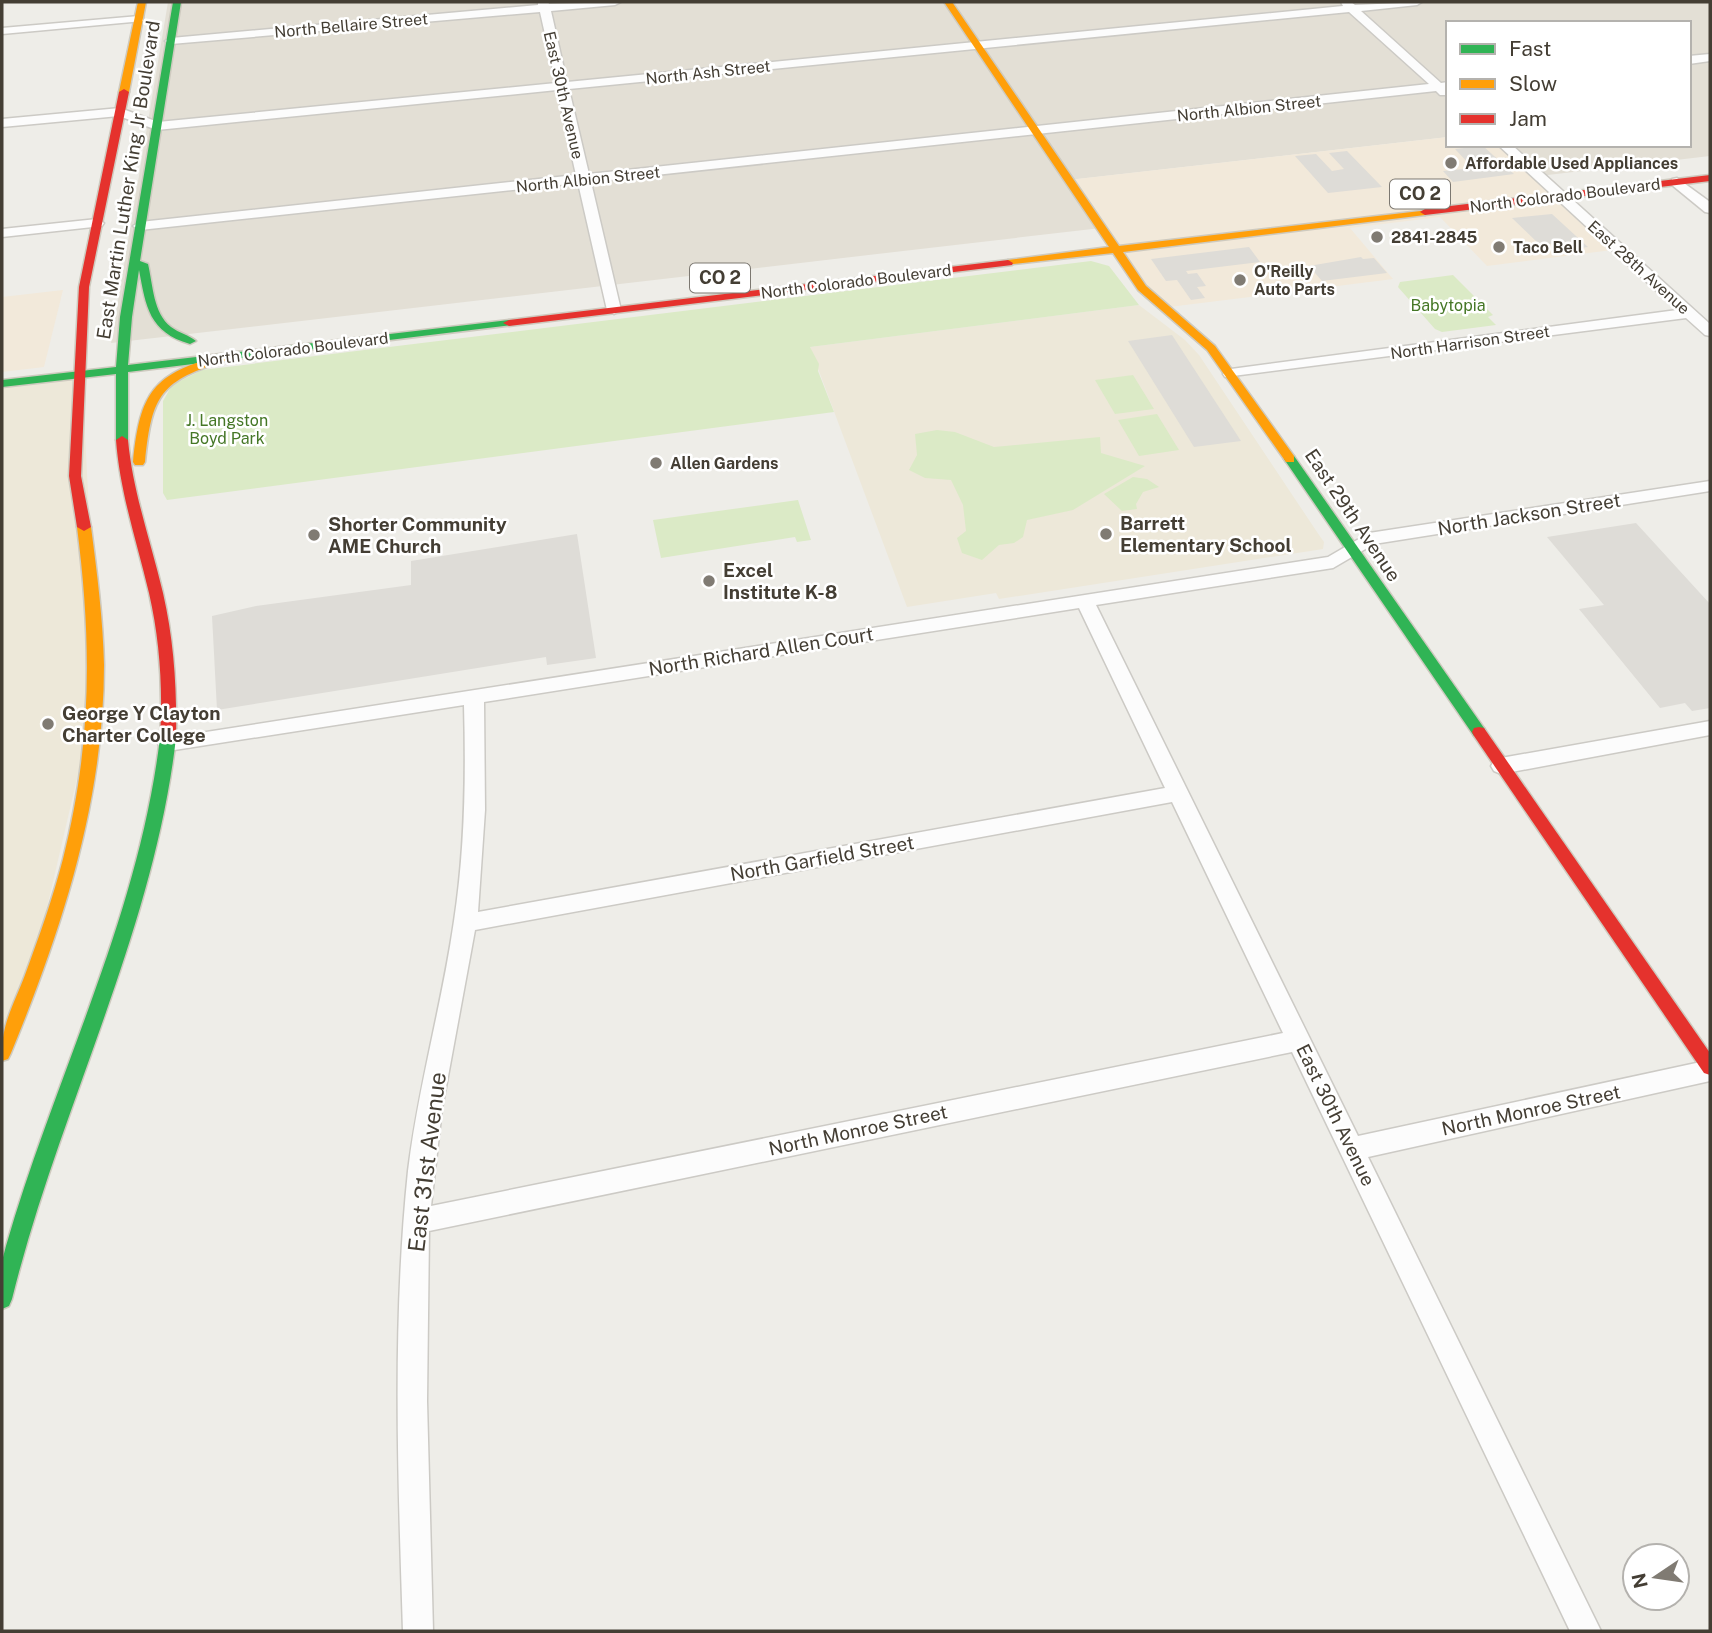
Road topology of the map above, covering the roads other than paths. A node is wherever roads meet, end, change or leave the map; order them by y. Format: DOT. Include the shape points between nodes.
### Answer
graph roads {
  1 [pos="142,2"];
  2 [pos="177,2"];
  3 [pos="615,2"];
  4 [pos="948,2"];
  5 [pos="1417,2"];
  6 [pos="543,5"];
  7 [pos="1348,5"];
  8 [pos="139,19"];
  9 [pos="2,31"];
  10 [pos="171,41"];
  11 [pos="977,45"];
  12 [pos="1710,58"];
  13 [pos="1691,60"];
  14 [pos="562,86"];
  15 [pos="1445,90"];
  16 [pos="120,112"];
  17 [pos="2,123"];
  18 [pos="158,126"];
  19 [pos="1043,130"];
  20 [pos="1506,147"];
  21 [pos="1710,178"];
  22 [pos="584,179"];
  23 [pos="1677,182"];
  24 [pos="1561,196"];
  25 [pos="1710,209"];
  26 [pos="97,223"];
  27 [pos="1121,230"];
  28 [pos="1103,232"];
  29 [pos="2,233"];
  30 [pos="139,234"];
  31 [pos="1085,234"];
  32 [pos="1115,250"];
  33 [pos="614,310"];
  34 [pos="1689,313"];
  35 [pos="1710,332"];
  36 [pos="164,344"];
  37 [pos="142,346"];
  38 [pos="123,348"];
  39 [pos="75,354"];
  40 [pos="226,357"];
  41 [pos="122,370"];
  42 [pos="82,374"];
  43 [pos="1231,374"];
  44 [pos="2,384"];
  45 [pos="1710,486"];
  46 [pos="135,516"];
  47 [pos="1351,550"];
  48 [pos="1084,600"];
  49 [pos="474,696"];
  50 [pos="1710,728"];
  51 [pos="168,744"];
  52 [pos="1501,766"];
  53 [pos="1179,793"];
  54 [pos="465,923"];
  55 [pos="1299,1040"];
  56 [pos="2,1053"];
  57 [pos="1710,1068"];
  58 [pos="1352,1149"];
  59 [pos="417,1221"];
  60 [pos="2,1299"];
  61 [pos="418,1631"];
  62 [pos="1586,1631"];
  1 -- 8 [label="main road, East Martin Luther King Jr Boulevard"];
  2 -- 10 [label="main road, East Martin Luther King Jr Boulevard"];
  3 -- 6 [label="street, North Bellaire Street"];
  4 -- 11 [label="main road, East 29th Avenue"];
  5 -- 7 [label="street, North Ash Street"];
  6 -- 10 [label="street, North Bellaire Street"];
  6 -- 14 [label="street, East 30th Avenue"];
  7 -- 11 [label="street, North Ash Street"];
  7 -- 15 [label="street"];
  8 -- 9 [label="street"];
  8 -- 16 [label="main road, East Martin Luther King Jr Boulevard"];
  10 -- 18 [label="main road, East Martin Luther King Jr Boulevard"];
  11 -- 14 [label="street, North Ash Street"];
  11 -- 19 [label="main road, East 29th Avenue"];
  12 -- 13 [label="street"];
  14 -- 18 [label="street, North Ash Street"];
  14 -- 22 [label="street, East 30th Avenue"];
  15 -- 19 [label="street, North Albion Street"];
  16 -- 17 [label="street, North Ash Street"];
  16 -- 18 [label="street, North Ash Street"];
  16 -- 26 [label="main road, East Martin Luther King Jr Boulevard"];
  18 -- 30 [label="main road, East Martin Luther King Jr Boulevard"];
  19 -- 22 [label="street, North Albion Street"];
  19 -- 28 [label="main road, East 29th Avenue"];
  20 -- 24 [label="street, East 28th Avenue"];
  21 -- 23 [label="main road, North Colorado Boulevard / CO 2"];
  22 -- 30 [label="street, North Albion Street"];
  22 -- 33 [label="street, East 30th Avenue"];
  23 -- 24 [label="main road, North Colorado Boulevard / CO 2"];
  23 -- 25 [label="street"];
  24 -- 32 [label="main road, North Colorado Boulevard / CO 2"];
  24 -- 34 [label="street, East 28th Avenue"];
  26 -- 29 [label="street"];
  26 -- 39 [label="main road, East Martin Luther King Jr Boulevard"];
  27 -- 28 [label="main road"];
  28 -- 31 [label="main road"];
  28 -- 32 [label="main road, East 29th Avenue"];
  30 -- 36 [label="main road, North Colorado Boulevard" via="158,325 170,335 197,340"];
  30 -- 38 [label="main road, East Martin Luther King Jr Boulevard"];
  32 -- 33 [label="main road, North Colorado Boulevard / CO 2"];
  32 -- 43 [label="main road, East 29th Avenue" via="1148,295 1207,342"];
  33 -- 40 [label="main road, North Colorado Boulevard / CO 2"];
  34 -- 35 [label="street, East 28th Avenue"];
  34 -- 43 [label="street, North Harrison Street"];
  37 -- 38 [label="main road"];
  38 -- 39 [label="main road"];
  38 -- 41 [label="main road, East Martin Luther King Jr Boulevard"];
  39 -- 42 [label="main road, East Martin Luther King Jr Boulevard"];
  40 -- 41 [label="main road, North Colorado Boulevard / CO 2"];
  40 -- 46 [label="main road" via="177,373 152,393 144,416"];
  41 -- 42 [label="main road, North Colorado Boulevard / CO 2"];
  41 -- 46 [label="main road, East Martin Luther King Jr Boulevard" via="122,446"];
  42 -- 44 [label="main road, North Colorado Boulevard / CO 2"];
  42 -- 56 [label="main road, East Martin Luther King Jr Boulevard" via="75,476 98,627 91,761 83,817 57,913"];
  43 -- 47 [label="main road, East 29th Avenue"];
  45 -- 47 [label="street, North Jackson Street" via="1370,539"];
  46 -- 51 [label="main road, East Martin Luther King Jr Boulevard" via="162,617 170,691"];
  47 -- 48 [label="street, North Richard Allen Court" via="1333,562"];
  47 -- 52 [label="main road, East 29th Avenue"];
  48 -- 49 [label="street, North Richard Allen Court"];
  48 -- 53 [label="street, East 30th Avenue"];
  49 -- 51 [label="street, North Richard Allen Court"];
  49 -- 54 [label="street, East 31st Avenue" via="475,806"];
  50 -- 52 [label="street"];
  51 -- 60 [label="main road, East Martin Luther King Jr Boulevard" via="149,846 127,925 48,1140"];
  52 -- 57 [label="main road, East 29th Avenue"];
  53 -- 54 [label="street, North Garfield Street"];
  53 -- 55 [label="street, East 30th Avenue"];
  54 -- 59 [label="street, East 31st Avenue" via="429,1107"];
  55 -- 58 [label="street, East 30th Avenue"];
  55 -- 59 [label="street, North Monroe Street"];
  57 -- 58 [label="street, North Monroe Street"];
  58 -- 62 [label="street, East 30th Avenue"];
  59 -- 61 [label="street, East 31st Avenue" via="413,1340"];
}
